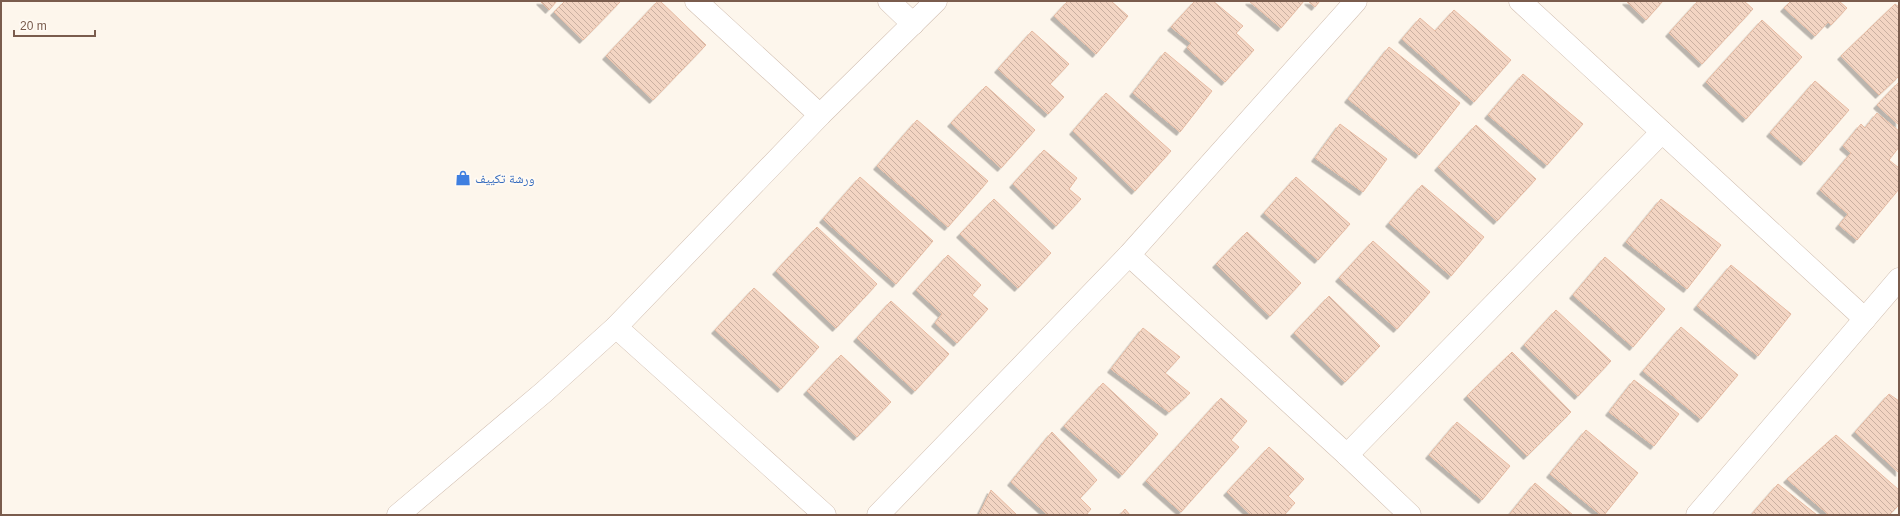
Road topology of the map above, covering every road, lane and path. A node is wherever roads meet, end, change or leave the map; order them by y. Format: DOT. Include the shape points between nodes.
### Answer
graph roads {
  1 [pos="696,1"];
  2 [pos="889,1"];
  3 [pos="936,1"];
  4 [pos="1356,1"];
  5 [pos="1520,1"];
  6 [pos="913,24"];
  7 [pos="820,115"];
  8 [pos="1662,132"];
  9 [pos="1130,255"];
  10 [pos="1899,279"];
  11 [pos="1865,318"];
  12 [pos="616,327"];
  13 [pos="1347,455"];
  14 [pos="398,515"];
  15 [pos="825,515"];
  16 [pos="878,515"];
  17 [pos="1410,515"];
  18 [pos="1697,515"];
  1 -- 7 [label="street"];
  2 -- 6 [label="street"];
  3 -- 6 [label="street"];
  4 -- 9 [label="street"];
  5 -- 8 [label="street"];
  6 -- 7 [label="street"];
  7 -- 12 [label="street"];
  8 -- 11 [label="street"];
  8 -- 13 [label="street"];
  9 -- 13 [label="street"];
  9 -- 16 [label="street"];
  10 -- 11 [label="street"];
  11 -- 18 [label="street"];
  12 -- 14 [label="street" via="544,392"];
  12 -- 15 [label="street"];
  13 -- 17 [label="street"];
}
